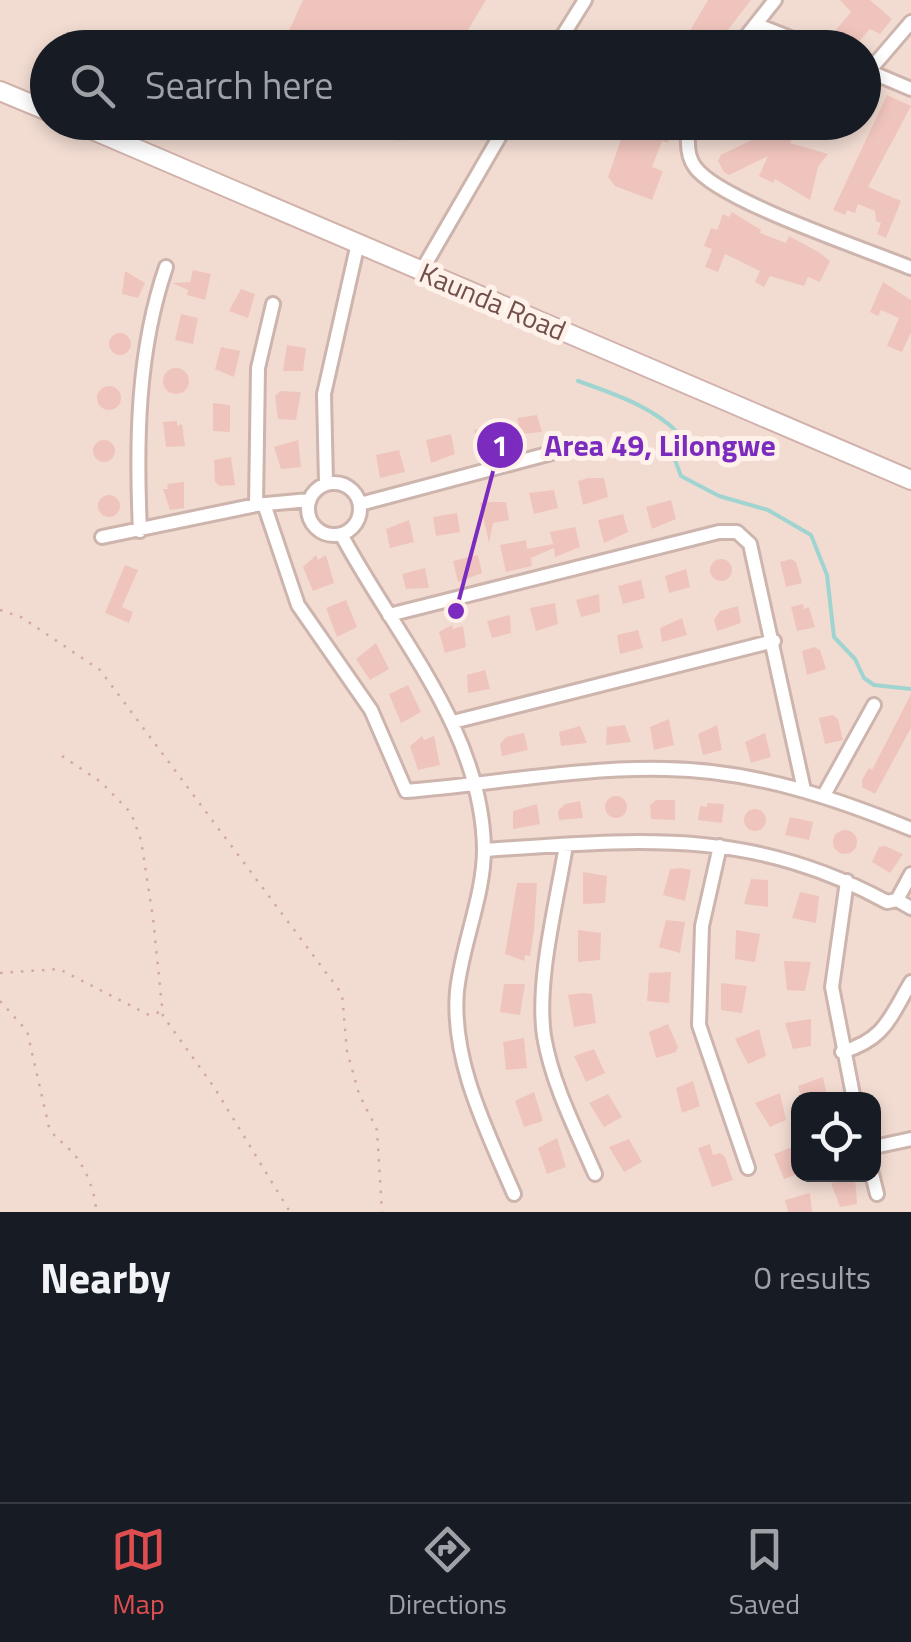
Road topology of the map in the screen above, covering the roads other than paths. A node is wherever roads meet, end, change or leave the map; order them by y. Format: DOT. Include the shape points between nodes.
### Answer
graph roads {
  1 [pos="585,0"];
  2 [pos="775,0"];
  3 [pos="911,22"];
  4 [pos="758,24"];
  5 [pos="566,30"];
  6 [pos="753,30"];
  7 [pos="772,30"];
  8 [pos="881,54"];
  9 [pos="881,76"];
  10 [pos="911,89"];
  11 [pos="0,91"];
  12 [pos="30,104"];
  13 [pos="116,140"];
  14 [pos="498,140"];
  15 [pos="689,140"];
  16 [pos="358,243"];
  17 [pos="166,266"];
  18 [pos="911,268"];
  19 [pos="422,270"];
  20 [pos="273,304"];
  21 [pos="559,451"];
  22 [pos="911,480"];
  23 [pos="326,484"];
  24 [pos="309,500"];
  25 [pos="260,504"];
  26 [pos="360,504"];
  27 [pos="140,531"];
  28 [pos="341,534"];
  29 [pos="102,537"];
  30 [pos="388,615"];
  31 [pos="774,641"];
  32 [pos="874,705"];
  33 [pos="452,722"];
  34 [pos="472,786"];
  35 [pos="804,790"];
  36 [pos="824,795"];
  37 [pos="911,828"];
  38 [pos="566,845"];
  39 [pos="720,846"];
  40 [pos="484,850"];
  41 [pos="911,874"];
  42 [pos="847,881"];
  43 [pos="897,900"];
  44 [pos="911,908"];
  45 [pos="911,982"];
  46 [pos="842,1052"];
  47 [pos="852,1092"];
  48 [pos="911,1139"];
  49 [pos="881,1145"];
  50 [pos="748,1168"];
  51 [pos="596,1174"];
  52 [pos="874,1182"];
  53 [pos="514,1194"];
  54 [pos="876,1194"];
  1 -- 5 [label="street"];
  2 -- 4 [label="street"];
  3 -- 8 [label="street"];
  4 -- 6 [label="street"];
  4 -- 7 [label="street"];
  9 -- 10 [label="street"];
  11 -- 12 [label="main road"];
  13 -- 16 [label="main road, Kaunda Road"];
  14 -- 19 [label="street"];
  15 -- 18 [label="street" via="689,154 703,176 734,194"];
  16 -- 19 [label="main road, Kaunda Road"];
  16 -- 23 [label="street" via="324,394"];
  17 -- 27 [label="street" via="145,347"];
  19 -- 22 [label="main road, Kaunda Road"];
  20 -- 25 [label="street" via="258,368"];
  21 -- 26 [label="street"];
  23 -- 24 [label="street"];
  23 -- 26 [label="street" via="346,485"];
  24 -- 25 [label="street"];
  24 -- 28 [label="street" via="313,526"];
  25 -- 27 [label="street"];
  25 -- 34 [label="street" via="298,605 371,710 406,791"];
  26 -- 28 [label="street" via="357,521"];
  27 -- 29 [label="street"];
  28 -- 30 [label="street"];
  30 -- 31 [label="street" via="736,532 750,544"];
  30 -- 33 [label="street"];
  31 -- 33 [label="street"];
  31 -- 35 [label="street"];
  32 -- 36 [label="street"];
  33 -- 34 [label="street"];
  34 -- 35 [label="street" via="667,769"];
  34 -- 40 [label="street"];
  35 -- 36 [label="street"];
  36 -- 37 [label="street"];
  38 -- 39 [label="street"];
  38 -- 40 [label="street"];
  38 -- 51 [label="street" via="542,1008 544,1036"];
  39 -- 42 [label="street" via="740,846"];
  39 -- 50 [label="street" via="702,926 700,1025"];
  40 -- 53 [label="street" via="457,992 461,1045 478,1111"];
  41 -- 43 [label="street"];
  42 -- 43 [label="street" via="886,902"];
  42 -- 46 [label="street" via="832,986"];
  43 -- 44 [label="street"];
  45 -- 46 [label="street" via="880,1035"];
  46 -- 47 [label="street"];
  48 -- 49 [label="street"];
  52 -- 54 [label="street"];
}
